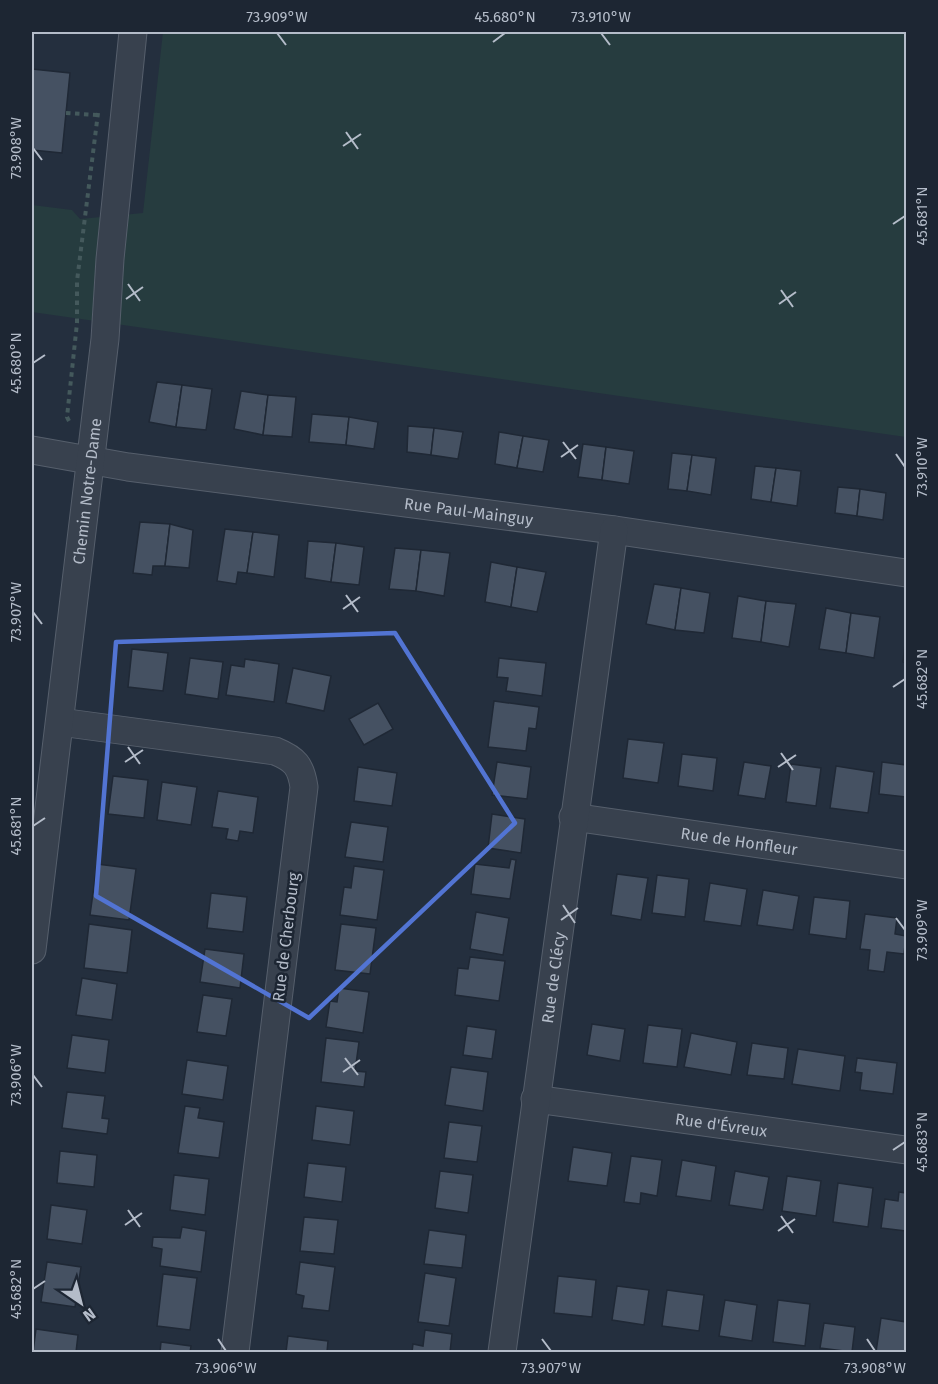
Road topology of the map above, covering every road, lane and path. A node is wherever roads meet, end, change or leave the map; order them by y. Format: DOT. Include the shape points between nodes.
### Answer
graph roads {
  1 [pos="133,32"];
  2 [pos="66,113"];
  3 [pos="97,115"];
  4 [pos="90,178"];
  5 [pos="67,417"];
  6 [pos="32,450"];
  7 [pos="91,460"];
  8 [pos="614,530"];
  9 [pos="906,573"];
  10 [pos="60,722"];
  11 [pos="573,817"];
  12 [pos="906,865"];
  13 [pos="32,951"];
  14 [pos="535,1099"];
  15 [pos="906,1150"];
  16 [pos="235,1353"];
  17 [pos="502,1353"];
  1 -- 7 [label="street, Chemin Notre-Dame"];
  2 -- 3 [label="path"];
  4 -- 5 [label="path, Chemin Notre-Dame" via="77,281 77,323"];
  6 -- 7 [label="street, Rue Paul-Mainguy"];
  7 -- 8 [label="street, Rue Paul-Mainguy"];
  7 -- 10 [label="street, Chemin Notre-Dame"];
  8 -- 9 [label="street, Rue Paul-Mainguy"];
  8 -- 11 [label="street, Rue de Clécy"];
  10 -- 13 [label="street, Chemin Notre-Dame"];
  10 -- 16 [label="street, Rue de Cherbourg" via="275,751 292,758 302,771 304,787"];
  11 -- 12 [label="street, Rue de Honfleur"];
  11 -- 14 [label="street, Rue de Clécy"];
  14 -- 15 [label="street, Rue d'Évreux"];
  14 -- 17 [label="street, Rue de Clécy"];
}
